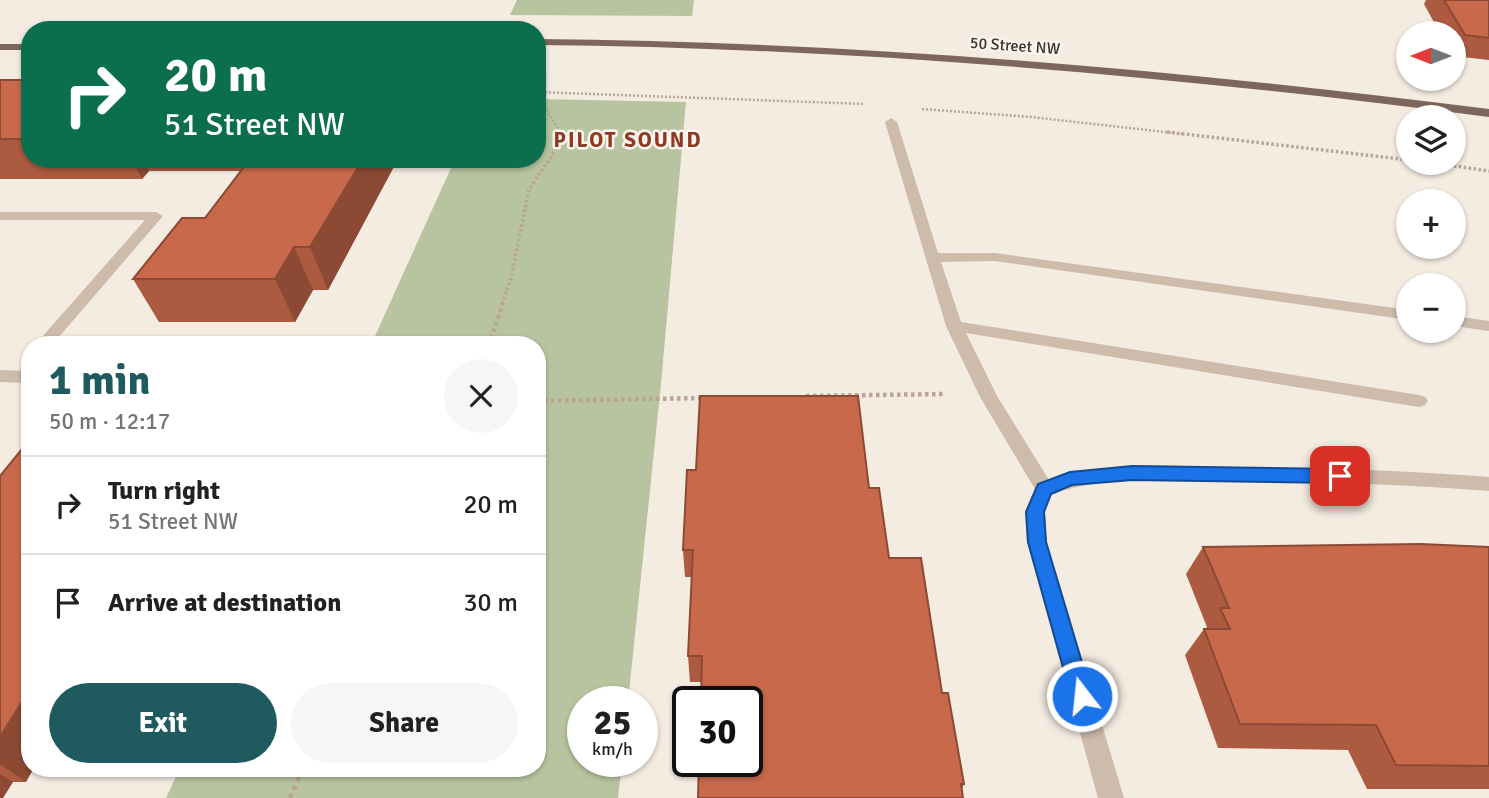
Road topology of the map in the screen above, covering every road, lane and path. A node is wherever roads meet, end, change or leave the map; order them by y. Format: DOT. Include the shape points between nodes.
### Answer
graph roads {
  1 [pos="546,42"];
  2 [pos="0,47"];
  3 [pos="21,47"];
  4 [pos="546,92"];
  5 [pos="875,105"];
  6 [pos="914,108"];
  7 [pos="546,110"];
  8 [pos="1489,113"];
  9 [pos="891,122"];
  10 [pos="1396,159"];
  11 [pos="546,164"];
  12 [pos="543,168"];
  13 [pos="1466,168"];
  14 [pos="1489,171"];
  15 [pos="0,216"];
  16 [pos="932,258"];
  17 [pos="1396,313"];
  18 [pos="1466,323"];
  19 [pos="954,326"];
  20 [pos="1489,326"];
  21 [pos="51,336"];
  22 [pos="492,336"];
  23 [pos="987,393"];
  24 [pos="796,396"];
  25 [pos="715,398"];
  26 [pos="546,401"];
  27 [pos="1419,401"];
  28 [pos="1489,484"];
  29 [pos="1045,489"];
  30 [pos="299,777"];
  31 [pos="290,798"];
  32 [pos="1111,798"];
  1 -- 8 [label="main road, 50 Street NW" via="705,44 963,58 1163,75"];
  2 -- 3 [label="main road"];
  4 -- 5 [label="path"];
  6 -- 10 [label="path"];
  7 -- 11 [label="path" via="559,123 563,138"];
  9 -- 16 [label="street"];
  12 -- 22 [label="path" via="529,190 511,278"];
  13 -- 14 [label="path"];
  15 -- 21 [label="street" via="156,216"];
  16 -- 17 [label="street" via="995,257"];
  16 -- 19 [label="street"];
  18 -- 20 [label="street"];
  19 -- 23 [label="street"];
  19 -- 27 [label="street"];
  23 -- 24 [label="path"];
  23 -- 29 [label="street"];
  25 -- 26 [label="path"];
  28 -- 29 [label="street" via="1315,475 1132,473 1070,479"];
  29 -- 32 [label="street" via="1035,512 1037,542"];
  30 -- 31 [label="path"];
}
